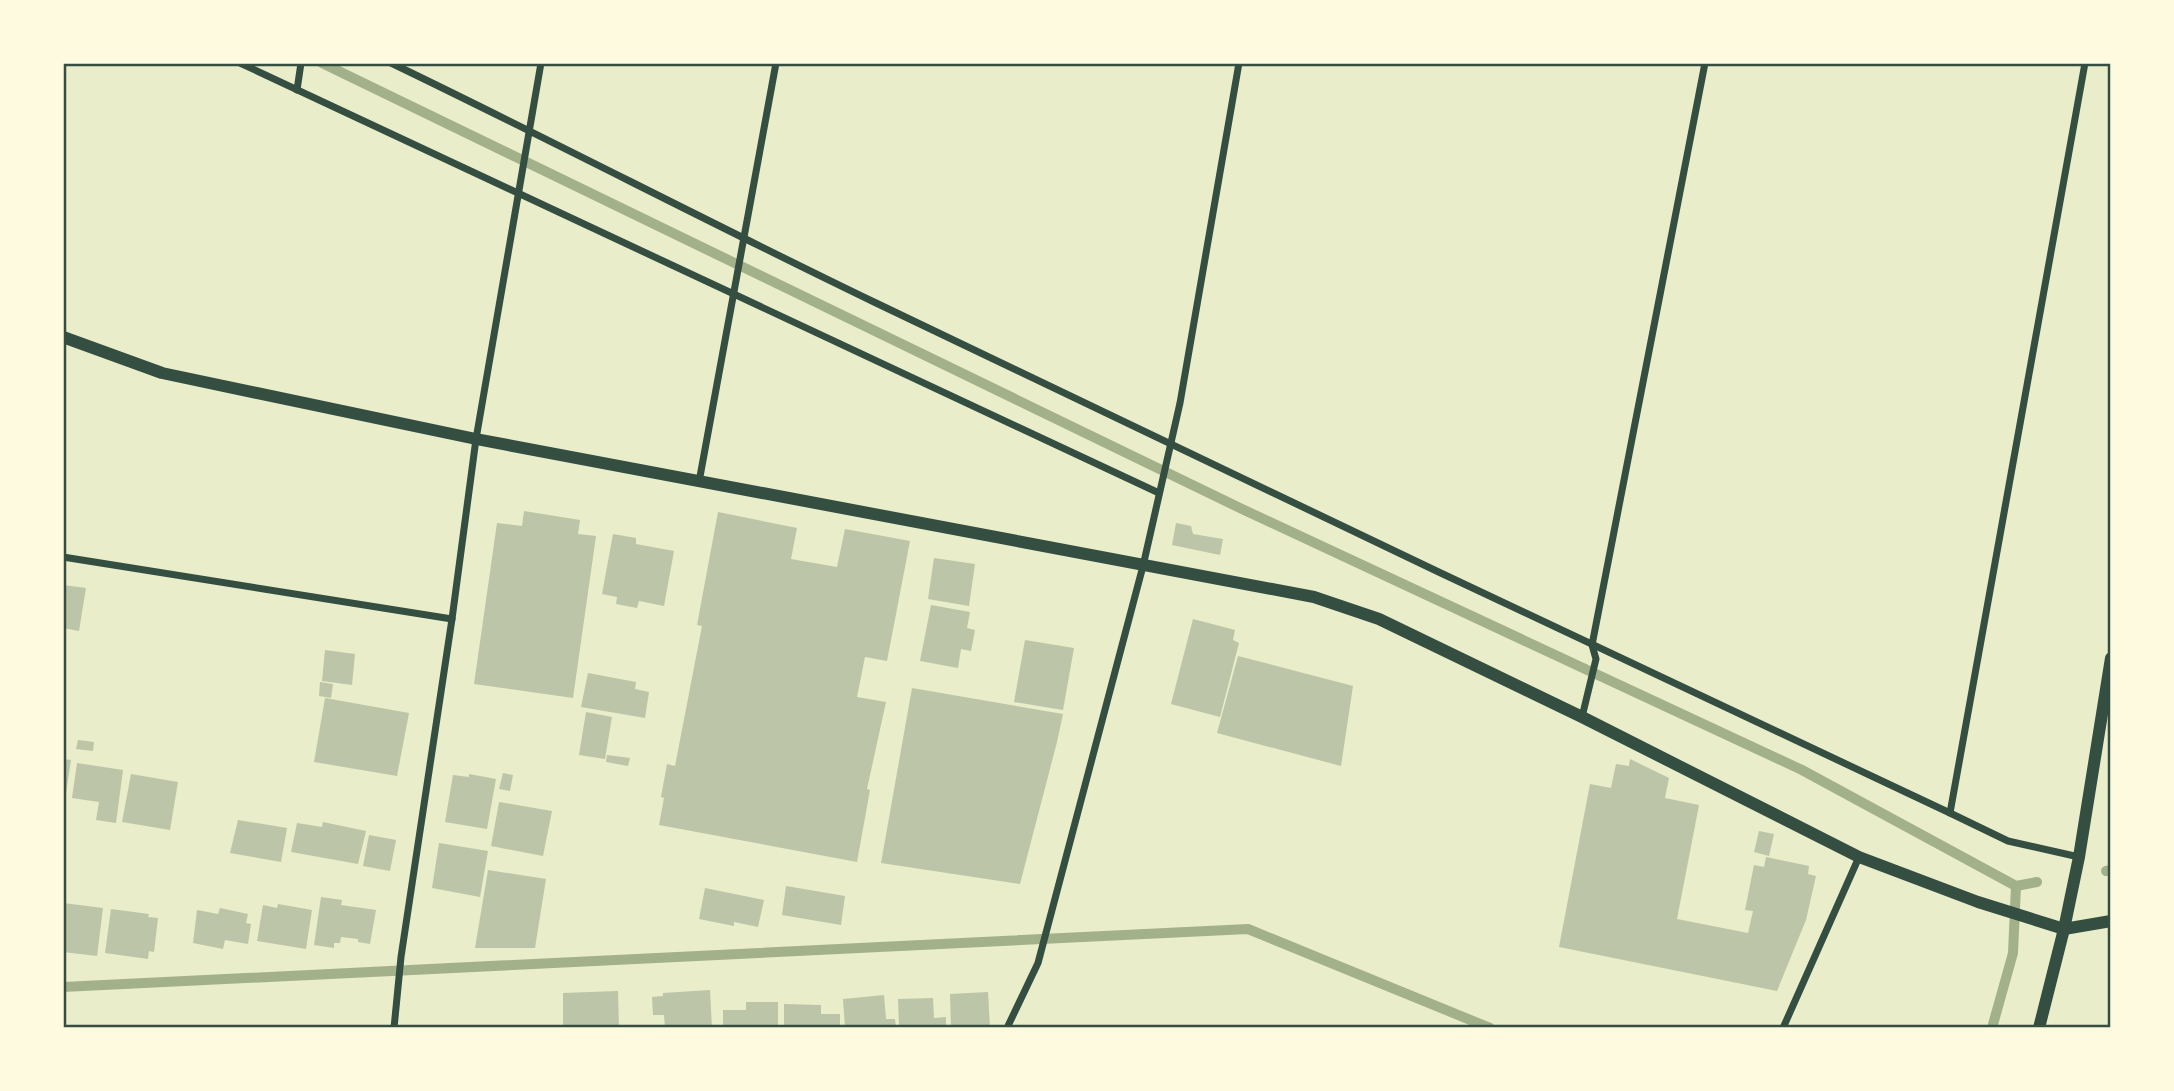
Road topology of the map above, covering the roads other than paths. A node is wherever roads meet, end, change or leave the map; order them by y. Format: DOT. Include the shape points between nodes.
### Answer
graph roads {
  1 [pos="240,63"];
  2 [pos="301,63"];
  3 [pos="391,63"];
  4 [pos="541,63"];
  5 [pos="776,63"];
  6 [pos="1239,63"];
  7 [pos="1705,63"];
  8 [pos="2085,63"];
  9 [pos="296,90"];
  10 [pos="529,129"];
  11 [pos="518,193"];
  12 [pos="744,239"];
  13 [pos="734,293"];
  14 [pos="63,337"];
  15 [pos="476,439"];
  16 [pos="1170,446"];
  17 [pos="699,482"];
  18 [pos="1160,490"];
  19 [pos="63,557"];
  20 [pos="1143,566"];
  21 [pos="452,618"];
  22 [pos="1592,645"];
  23 [pos="2111,658"];
  24 [pos="1581,717"];
  25 [pos="1950,813"];
  26 [pos="1859,856"];
  27 [pos="2080,857"];
  28 [pos="2111,921"];
  29 [pos="2064,929"];
  30 [pos="394,1028"];
  31 [pos="1007,1028"];
  32 [pos="1783,1028"];
  33 [pos="2039,1028"];
  1 -- 9 [label="street"];
  2 -- 9 [label="street"];
  3 -- 10 [label="street"];
  4 -- 10 [label="street"];
  5 -- 12 [label="street"];
  6 -- 16 [label="street"];
  7 -- 22 [label="street"];
  8 -- 25 [label="street"];
  9 -- 11 [label="street"];
  10 -- 11 [label="street"];
  10 -- 12 [label="street"];
  11 -- 13 [label="street"];
  11 -- 15 [label="street"];
  12 -- 13 [label="street"];
  12 -- 16 [label="street"];
  13 -- 17 [label="street"];
  13 -- 18 [label="street"];
  14 -- 15 [label="street" via="162,373"];
  15 -- 17 [label="street"];
  15 -- 21 [label="street"];
  16 -- 18 [label="street"];
  16 -- 22 [label="street"];
  17 -- 20 [label="street"];
  18 -- 20 [label="street"];
  19 -- 21 [label="street"];
  20 -- 24 [label="street" via="1314,597 1379,619"];
  20 -- 31 [label="street" via="1038,963"];
  21 -- 30 [label="street"];
  22 -- 24 [label="street" via="1596,659"];
  22 -- 25 [label="street"];
  23 -- 27 [label="street"];
  24 -- 26 [label="street"];
  25 -- 27 [label="street" via="2008,841"];
  26 -- 29 [label="street"];
  26 -- 32 [label="street"];
  27 -- 29 [label="street"];
  28 -- 29 [label="street"];
  29 -- 33 [label="street"];
}
